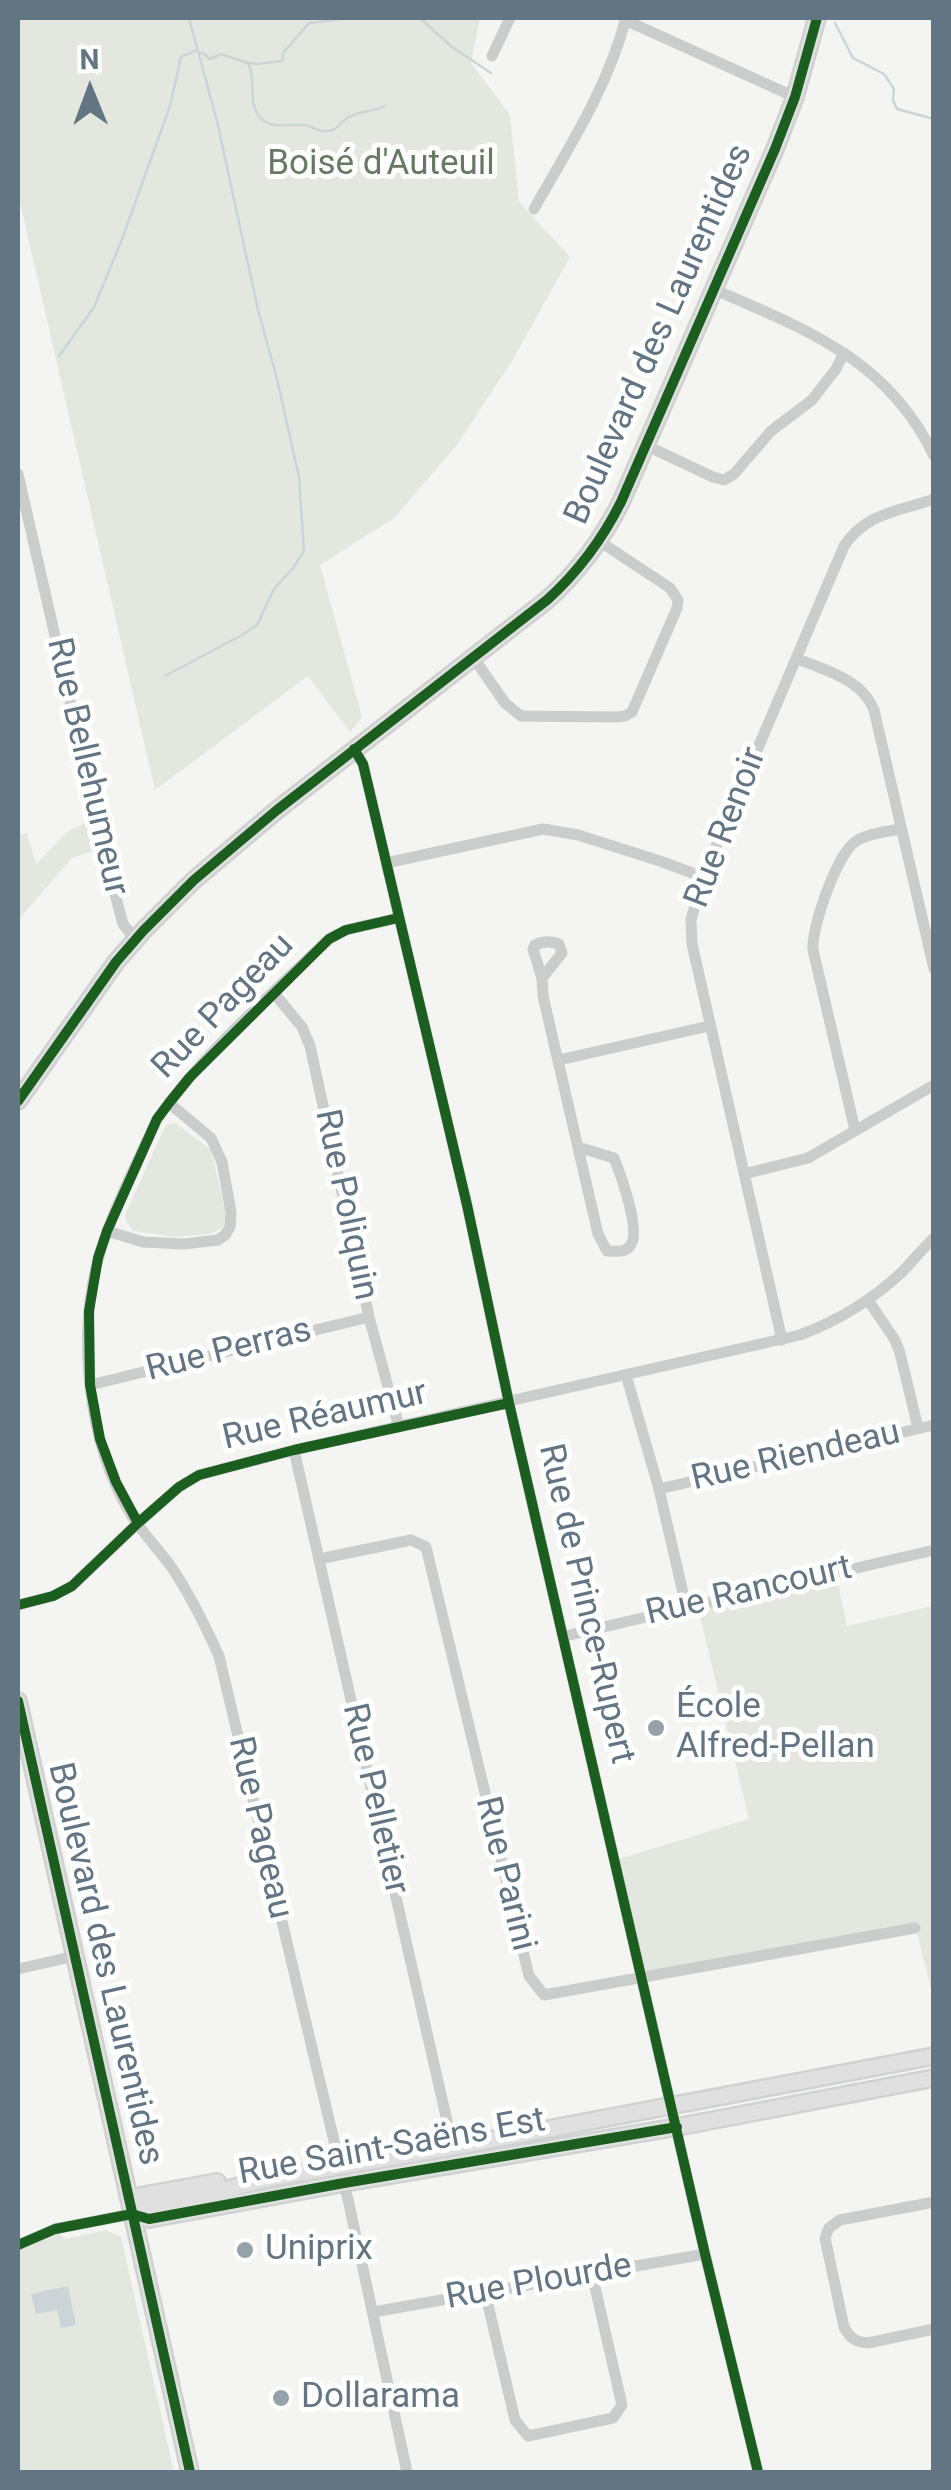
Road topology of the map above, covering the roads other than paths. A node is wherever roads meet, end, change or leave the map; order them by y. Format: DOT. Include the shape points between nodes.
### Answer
graph roads {
  1 [pos="510,18"];
  2 [pos="818,18"];
  3 [pos="626,19"];
  4 [pos="492,56"];
  5 [pos="794,97"];
  6 [pos="534,209"];
  7 [pos="713,289"];
  8 [pos="844,353"];
  9 [pos="645,445"];
  10 [pos="934,456"];
  11 [pos="18,474"];
  12 [pos="934,499"];
  13 [pos="599,541"];
  14 [pos="474,657"];
  15 [pos="796,658"];
  16 [pos="354,750"];
  17 [pos="901,829"];
  18 [pos="386,863"];
  19 [pos="703,877"];
  20 [pos="398,918"];
  21 [pos="136,939"];
  22 [pos="934,969"];
  23 [pos="542,978"];
  24 [pos="273,992"];
  25 [pos="710,1026"];
  26 [pos="559,1060"];
  27 [pos="934,1085"];
  28 [pos="18,1102"];
  29 [pos="169,1103"];
  30 [pos="855,1130"];
  31 [pos="578,1146"];
  32 [pos="744,1174"];
  33 [pos="107,1231"];
  34 [pos="934,1238"];
  35 [pos="868,1300"];
  36 [pos="369,1317"];
  37 [pos="782,1340"];
  38 [pos="626,1375"];
  39 [pos="90,1384"];
  40 [pos="509,1402"];
  41 [pos="934,1425"];
  42 [pos="399,1427"];
  43 [pos="918,1428"];
  44 [pos="294,1450"];
  45 [pos="659,1489"];
  46 [pos="138,1523"];
  47 [pos="934,1550"];
  48 [pos="319,1560"];
  49 [pos="18,1605"];
  50 [pos="686,1606"];
  51 [pos="564,1636"];
  52 [pos="18,1701"];
  53 [pos="916,1928"];
  54 [pos="74,1956"];
  55 [pos="18,1969"];
  56 [pos="642,1977"];
  57 [pos="934,2056"];
  58 [pos="934,2078"];
  59 [pos="671,2104"];
  60 [pos="677,2127"];
  61 [pos="453,2147"];
  62 [pos="340,2165"];
  63 [pos="344,2183"];
  64 [pos="934,2202"];
  65 [pos="130,2206"];
  66 [pos="18,2245"];
  67 [pos="705,2254"];
  68 [pos="592,2274"];
  69 [pos="485,2292"];
  70 [pos="372,2312"];
  71 [pos="934,2329"];
  72 [pos="190,2472"];
  73 [pos="407,2472"];
  74 [pos="758,2472"];
  1 -- 4 [label="street"];
  2 -- 5 [label="street, Boulevard des Laurentides"];
  3 -- 5 [label="street"];
  3 -- 6 [label="street" via="592,107"];
  5 -- 7 [label="street, Boulevard des Laurentides"];
  7 -- 8 [label="street"];
  7 -- 9 [label="street, Boulevard des Laurentides"];
  8 -- 9 [label="street" via="812,400 724,480"];
  8 -- 10 [label="street" via="886,386"];
  9 -- 13 [label="street, Boulevard des Laurentides"];
  11 -- 21 [label="street, Rue Bellehumeur" via="108,868 123,924"];
  12 -- 15 [label="street, Rue Renoir" via="870,520 852,534"];
  13 -- 14 [label="street, Boulevard des Laurentides" via="555,592"];
  13 -- 14 [label="street" via="678,600 632,712 522,716"];
  14 -- 16 [label="street, Boulevard des Laurentides"];
  15 -- 17 [label="street" via="853,683 869,698"];
  15 -- 19 [label="street, Rue Renoir"];
  16 -- 18 [label="street, Rue de Prince-Rupert"];
  16 -- 21 [label="street, Boulevard des Laurentides" via="215,860"];
  17 -- 22 [label="street"];
  17 -- 30 [label="street" via="861,838 846,851 813,930"];
  18 -- 19 [label="street" via="543,829"];
  18 -- 20 [label="street, Rue de Prince-Rupert"];
  19 -- 25 [label="street, Rue Renoir" via="690,930"];
  20 -- 24 [label="street, Rue Pageau" via="329,939"];
  20 -- 40 [label="street, Rue de Prince-Rupert"];
  21 -- 28 [label="street, Boulevard des Laurentides"];
  23 -- 26 [label="street"];
  24 -- 29 [label="street, Rue Pageau"];
  24 -- 36 [label="street, Rue Poliquin" via="310,1046"];
  25 -- 26 [label="street"];
  25 -- 32 [label="street, Rue Renoir"];
  26 -- 31 [label="street"];
  27 -- 30 [label="street"];
  29 -- 33 [label="street, Rue Pageau"];
  29 -- 33 [label="street" via="211,1138 222,1162 230,1227 218,1240 184,1244 142,1242"];
  30 -- 32 [label="street" via="799,1162"];
  31 -- 31 [label="street" via="603,1246 628,1249 634,1233 614,1158"];
  32 -- 37 [label="street, Rue Renoir"];
  33 -- 39 [label="street, Rue Pageau" via="89,1311"];
  34 -- 35 [label="street, Rue Réaumur"];
  35 -- 37 [label="street, Rue Réaumur"];
  35 -- 43 [label="street" via="895,1340"];
  36 -- 39 [label="street, Rue Perras"];
  36 -- 42 [label="street, Rue Poliquin"];
  37 -- 38 [label="street, Rue Réaumur"];
  38 -- 40 [label="street, Rue Réaumur"];
  38 -- 45 [label="street"];
  39 -- 46 [label="street, Rue Pageau" via="100,1439"];
  40 -- 42 [label="street, Rue Réaumur"];
  40 -- 51 [label="street, Rue de Prince-Rupert"];
  41 -- 43 [label="street, Rue Riendeau"];
  42 -- 44 [label="street, Rue Réaumur"];
  43 -- 45 [label="street, Rue Riendeau"];
  44 -- 46 [label="street, Rue Réaumur" via="198,1475"];
  44 -- 48 [label="street, Rue Pelletier"];
  45 -- 50 [label="street"];
  46 -- 49 [label="street, Rue Réaumur" via="72,1586"];
  46 -- 62 [label="street, Rue Pageau" via="172,1568 218,1656"];
  47 -- 50 [label="street, Rue Rancourt"];
  48 -- 56 [label="street, Rue Parini" via="411,1540 426,1547 529,1976 544,1994"];
  48 -- 61 [label="street, Rue Pelletier"];
  50 -- 51 [label="street, Rue Rancourt"];
  51 -- 56 [label="street, Rue de Prince-Rupert"];
  52 -- 54 [label="street, Boulevard des Laurentides"];
  53 -- 56 [label="street, Rue Parini"];
  54 -- 55 [label="street"];
  54 -- 65 [label="street, Boulevard des Laurentides"];
  56 -- 59 [label="street, Rue de Prince-Rupert"];
  57 -- 59 [label="street, Rue Saint-Saëns Est"];
  58 -- 60 [label="street, Rue Saint-Saëns Est"];
  59 -- 60 [label="street, Rue de Prince-Rupert"];
  59 -- 61 [label="street, Rue Saint-Saëns Est"];
  60 -- 63 [label="street, Rue Saint-Saëns Est"];
  60 -- 67 [label="street, Rue de Prince-Rupert"];
  61 -- 62 [label="street, Rue Saint-Saëns Est"];
  62 -- 63 [label="street, Rue Pageau"];
  62 -- 65 [label="street, Rue Saint-Saëns Est"];
  63 -- 65 [label="street, Rue Saint-Saëns Est" via="149,2218"];
  63 -- 70 [label="street, Rue Pageau"];
  64 -- 71 [label="street" via="840,2220 825,2238 850,2336 868,2343"];
  65 -- 66 [label="street"];
  65 -- 72 [label="street, Boulevard des Laurentides"];
  67 -- 68 [label="street, Rue Plourde"];
  67 -- 74 [label="street, Rue de Prince-Rupert"];
  68 -- 69 [label="street, Rue Plourde"];
  68 -- 69 [label="street" via="622,2405 613,2418 528,2436 514,2420"];
  69 -- 70 [label="street, Rue Plourde"];
  70 -- 73 [label="street, Rue Pageau"];
}
